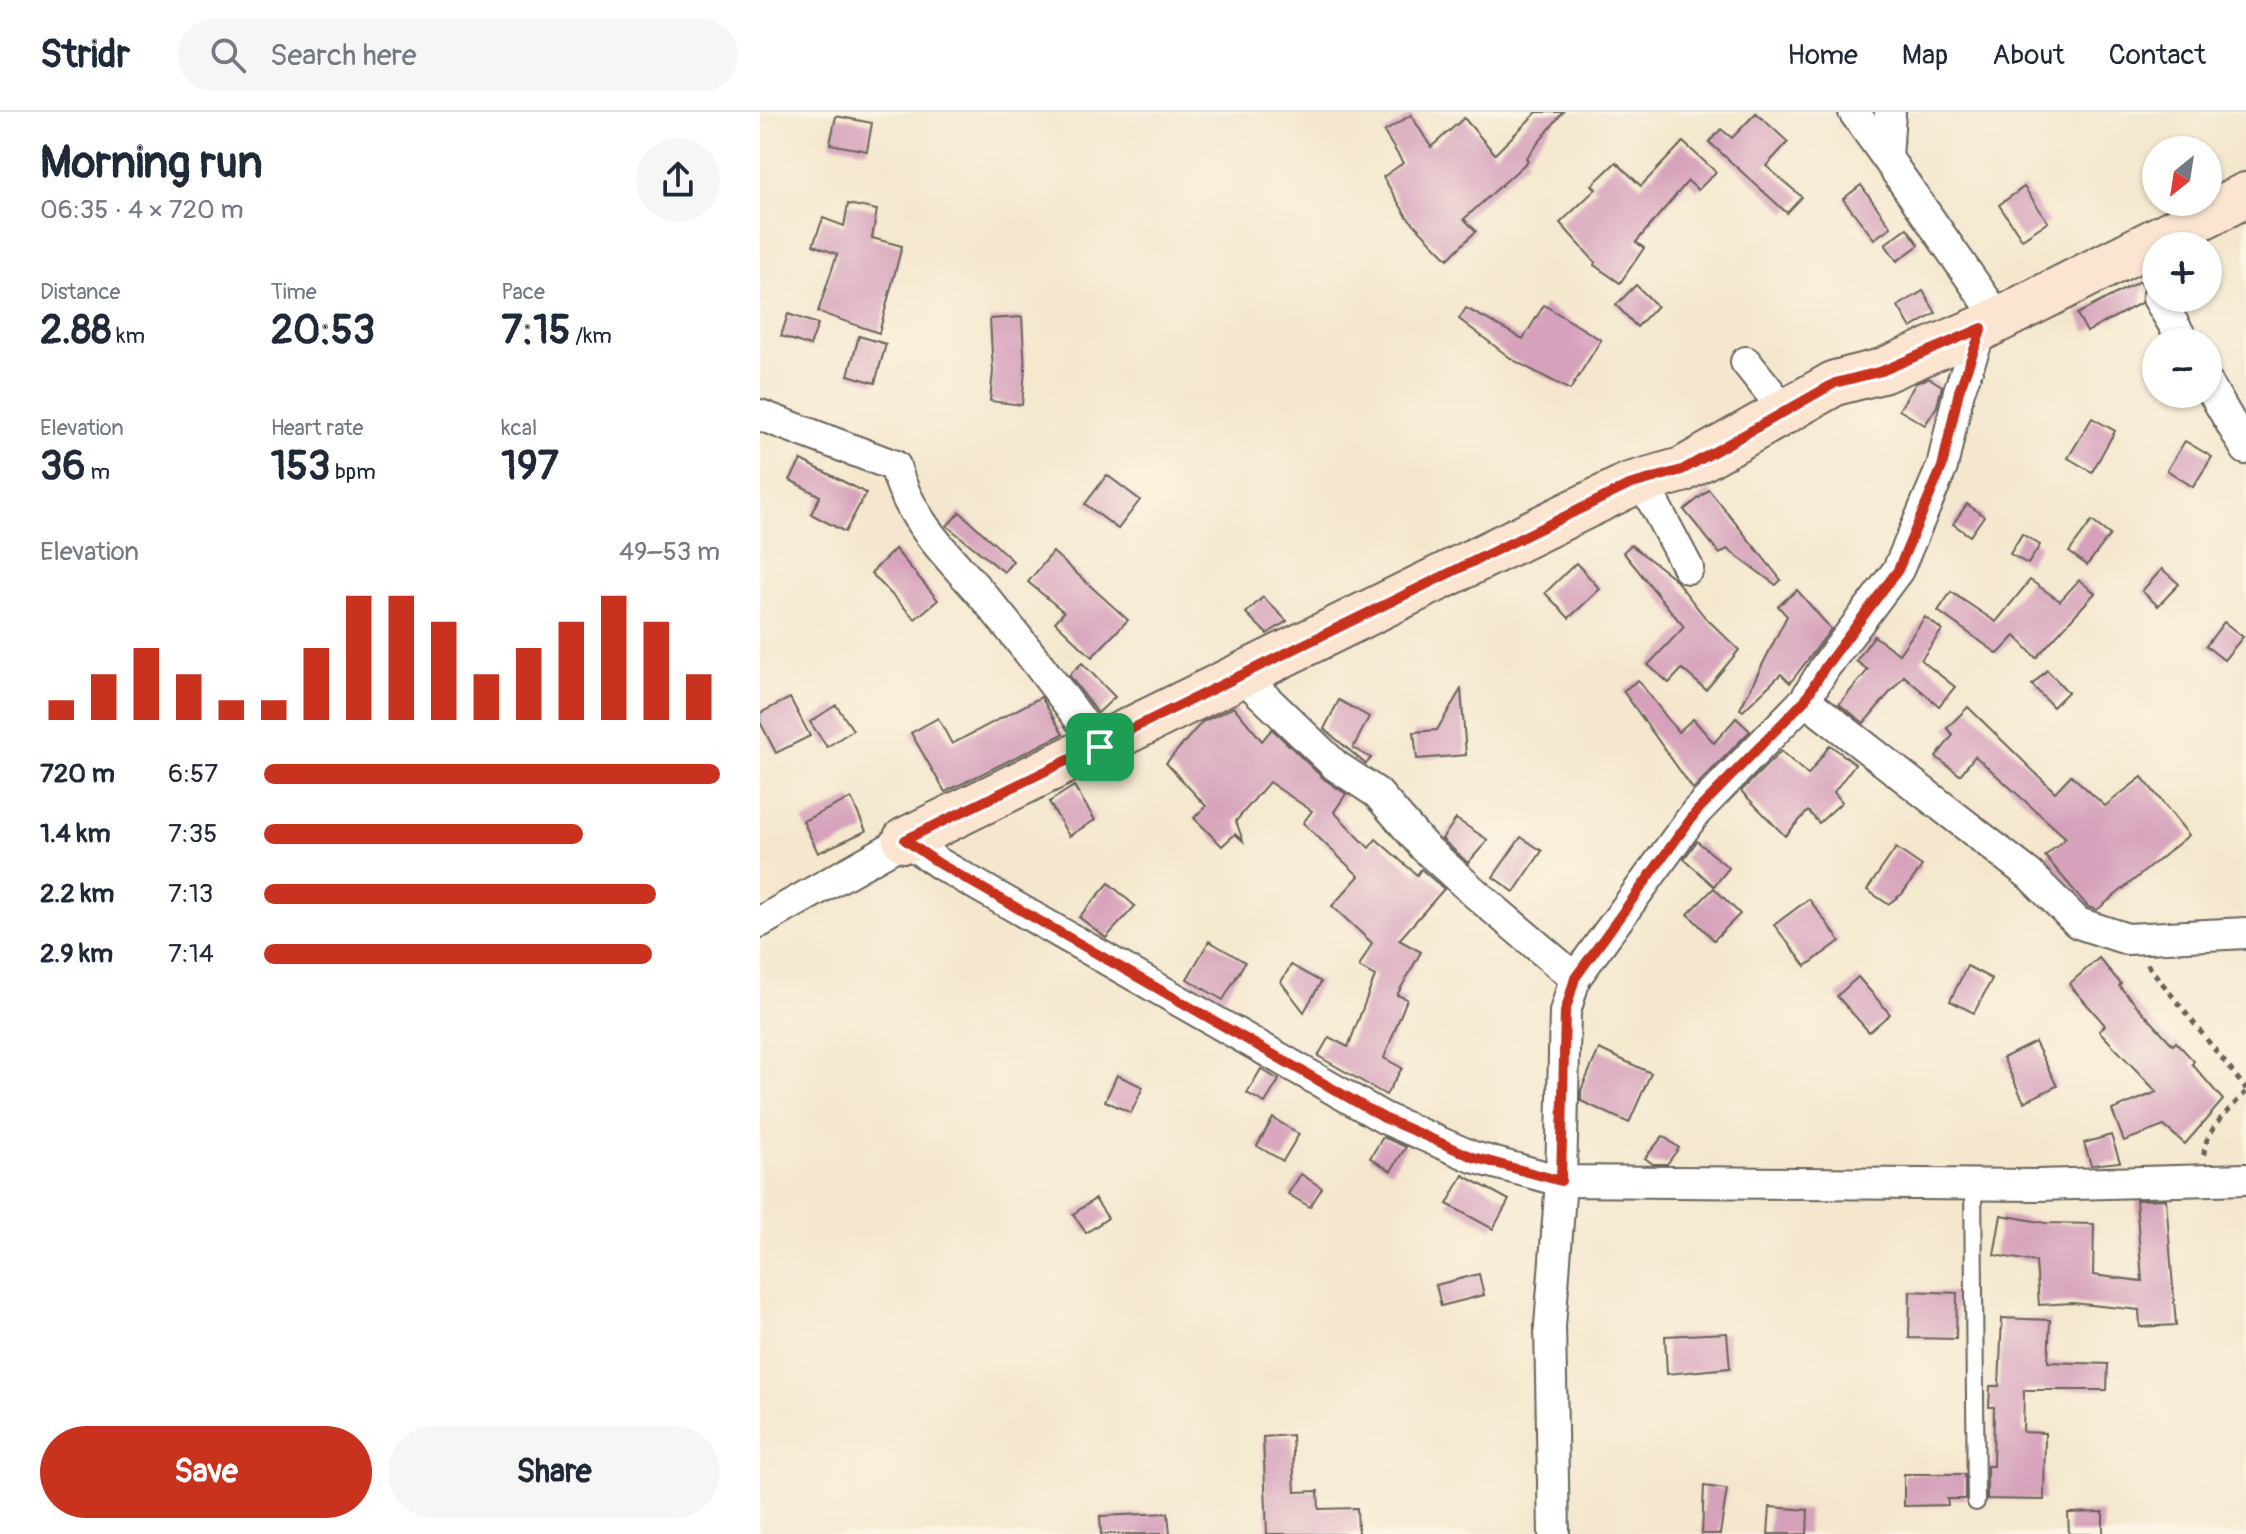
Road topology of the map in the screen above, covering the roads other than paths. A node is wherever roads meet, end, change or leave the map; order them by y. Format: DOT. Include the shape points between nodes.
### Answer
graph roads {
  1 [pos="1854,112"];
  2 [pos="1890,112"];
  3 [pos="1887,158"];
  4 [pos="2246,195"];
  5 [pos="2132,252"];
  6 [pos="2142,270"];
  7 [pos="1991,323"];
  8 [pos="1746,362"];
  9 [pos="2222,408"];
  10 [pos="1785,411"];
  11 [pos="760,415"];
  12 [pos="2246,449"];
  13 [pos="1642,481"];
  14 [pos="1688,568"];
  15 [pos="1240,674"];
  16 [pos="1805,700"];
  17 [pos="1100,747"];
  18 [pos="905,840"];
  19 [pos="760,922"];
  20 [pos="2246,933"];
  21 [pos="1575,978"];
  22 [pos="2246,1179"];
  23 [pos="1561,1181"];
  24 [pos="1973,1184"];
  25 [pos="1976,1502"];
  26 [pos="1554,1534"];
  1 -- 3 [label="street"];
  2 -- 3 [label="street"];
  3 -- 7 [label="street"];
  4 -- 5 [label="street"];
  5 -- 6 [label="street"];
  5 -- 7 [label="street"];
  7 -- 10 [label="street" via="1882,371 1835,383"];
  7 -- 16 [label="street" via="1959,391 1942,467 1898,570"];
  8 -- 10 [label="street"];
  9 -- 12 [label="street"];
  10 -- 13 [label="street" via="1682,470"];
  11 -- 17 [label="street" via="895,466 904,499 927,533 1041,666"];
  13 -- 14 [label="street"];
  13 -- 15 [label="street"];
  15 -- 17 [label="street"];
  15 -- 21 [label="street" via="1336,766 1377,793 1434,857"];
  16 -- 20 [label="street" via="2030,875 2078,923 2127,939"];
  16 -- 21 [label="street" via="1696,812"];
  17 -- 18 [label="street"];
  18 -- 19 [label="street"];
  18 -- 23 [label="street" via="1384,1118 1473,1157"];
  21 -- 23 [label="street" via="1565,1012"];
  22 -- 24 [label="street"];
  23 -- 24 [label="street"];
  23 -- 26 [label="street" via="1550,1326"];
  24 -- 25 [label="lane"];
}
